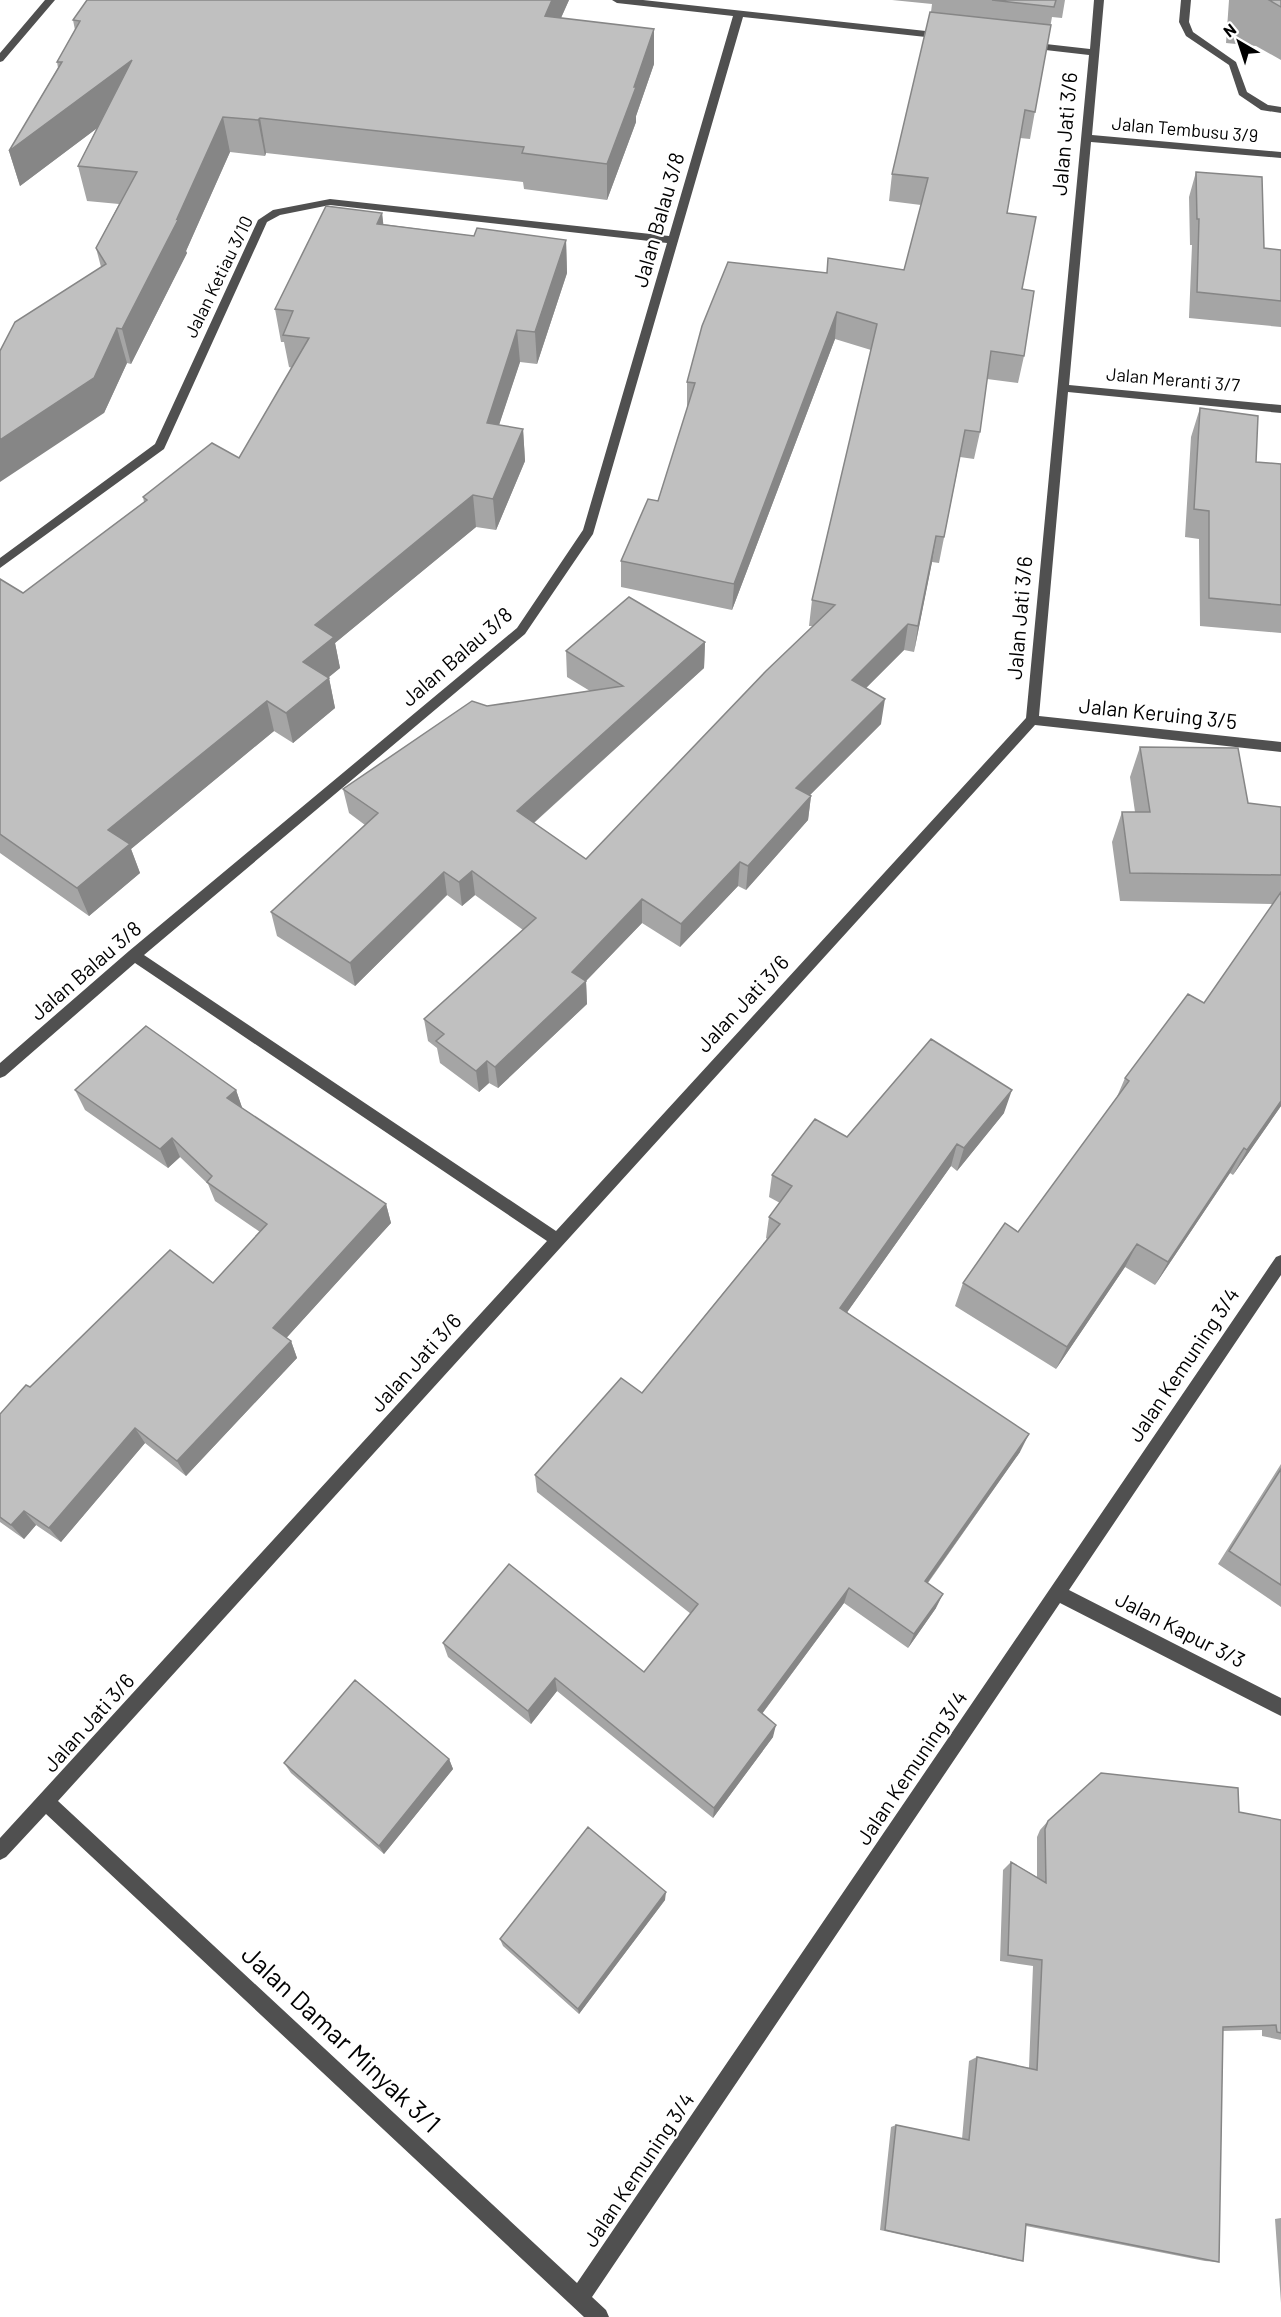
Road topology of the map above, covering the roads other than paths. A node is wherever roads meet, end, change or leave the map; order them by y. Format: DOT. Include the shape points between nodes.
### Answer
graph roads {
  1 [pos="50,0"];
  2 [pos="617,0"];
  3 [pos="1099,0"];
  4 [pos="1186,0"];
  5 [pos="739,13"];
  6 [pos="952,37"];
  7 [pos="1023,45"];
  8 [pos="1093,52"];
  9 [pos="0,59"];
  10 [pos="1281,110"];
  11 [pos="1085,138"];
  12 [pos="1281,155"];
  13 [pos="673,240"];
  14 [pos="1062,388"];
  15 [pos="1281,409"];
  16 [pos="0,564"];
  17 [pos="1032,720"];
  18 [pos="1281,747"];
  19 [pos="134,955"];
  20 [pos="0,1072"];
  21 [pos="556,1239"];
  22 [pos="1281,1262"];
  23 [pos="1058,1593"];
  24 [pos="1281,1707"];
  25 [pos="46,1802"];
  26 [pos="0,1851"];
  27 [pos="579,2298"];
  28 [pos="599,2317"];
  1 -- 9 [label="street"];
  2 -- 5 [label="street"];
  3 -- 8 [label="street, Jalan Jati 3/6"];
  4 -- 10 [label="street" via="1184,22 1189,34 1233,64 1243,93 1264,108"];
  5 -- 6 [label="street"];
  5 -- 13 [label="street, Jalan Balau 3/8"];
  7 -- 8 [label="street"];
  8 -- 11 [label="street, Jalan Jati 3/6"];
  11 -- 12 [label="street, Jalan Tembusu 3/9"];
  11 -- 14 [label="street, Jalan Jati 3/6"];
  13 -- 16 [label="street, Jalan Ketiau 3/10" via="330,202 276,212 263,220 160,446"];
  13 -- 19 [label="street, Jalan Balau 3/8" via="589,531 522,631"];
  14 -- 15 [label="street, Jalan Meranti 3/7"];
  14 -- 17 [label="street, Jalan Jati 3/6"];
  17 -- 18 [label="street, Jalan Keruing 3/5"];
  17 -- 21 [label="street, Jalan Jati 3/6"];
  19 -- 20 [label="street, Jalan Balau 3/8"];
  19 -- 21 [label="street"];
  21 -- 25 [label="street, Jalan Jati 3/6"];
  22 -- 23 [label="street, Jalan Kemuning 3/4"];
  23 -- 24 [label="street, Jalan Kapur 3/3"];
  23 -- 27 [label="street, Jalan Kemuning 3/4"];
  25 -- 26 [label="street, Jalan Jati 3/6"];
  25 -- 27 [label="street, Jalan Damar Minyak 3/1"];
  27 -- 28 [label="street, Jalan Damar Minyak 3/1"];
}
